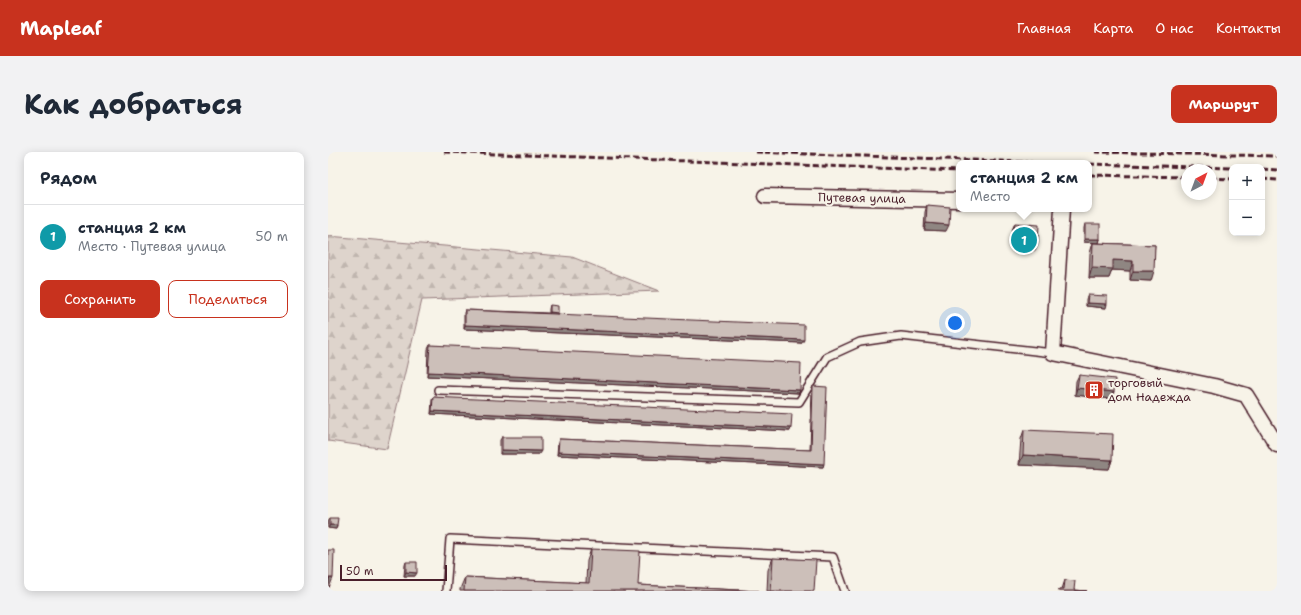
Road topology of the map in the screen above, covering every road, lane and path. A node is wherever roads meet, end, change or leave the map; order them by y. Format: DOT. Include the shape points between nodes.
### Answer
graph roads {
  1 [pos="765,196"];
  2 [pos="956,200"];
  3 [pos="1062,212"];
  4 [pos="1053,353"];
  5 [pos="438,390"];
  6 [pos="1277,446"];
  7 [pos="446,591"];
  8 [pos="845,591"];
  1 -- 2 [label="street, Путевая улица"];
  3 -- 4 [label="street"];
  4 -- 5 [label="lane" via="901,336 860,342 827,357 799,402"];
  4 -- 6 [label="street" via="1246,395"];
  7 -- 8 [label="lane" via="450,539 833,557"];
}
